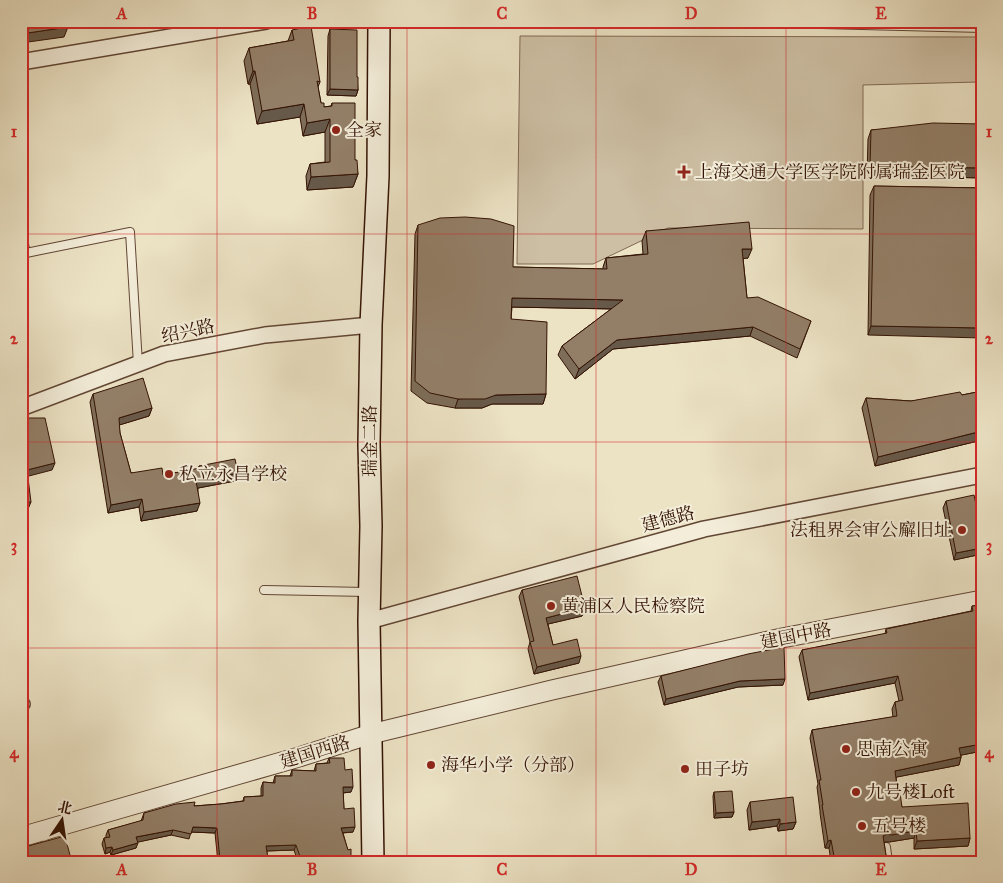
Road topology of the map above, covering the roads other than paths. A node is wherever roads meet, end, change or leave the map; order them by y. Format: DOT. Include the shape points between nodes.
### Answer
graph roads {
  1 [pos="266,21"];
  2 [pos="379,21"];
  3 [pos="391,21"];
  4 [pos="696,21"];
  5 [pos="982,28"];
  6 [pos="21,62"];
  7 [pos="378,176"];
  8 [pos="21,232"];
  9 [pos="371,325"];
  10 [pos="138,364"];
  11 [pos="21,408"];
  12 [pos="982,475"];
  13 [pos="264,590"];
  14 [pos="370,592"];
  15 [pos="982,600"];
  16 [pos="370,621"];
  17 [pos="611,677"];
  18 [pos="371,734"];
  19 [pos="21,836"];
  20 [pos="886,847"];
  21 [pos="374,862"];
  22 [pos="406,862"];
  23 [pos="530,862"];
  24 [pos="888,862"];
  1 -- 6 [label="street"];
  2 -- 7 [label="main road, 瑞金二路"];
  3 -- 7 [label="main road" via="393,140"];
  4 -- 5 [label="lane"];
  7 -- 9 [label="main road, 瑞金二路"];
  8 -- 10 [label="lane" via="26,253 130,232"];
  9 -- 10 [label="street, 绍兴路" via="265,335 164,354"];
  9 -- 14 [label="main road, 瑞金二路"];
  10 -- 11 [label="street, 绍兴路"];
  12 -- 16 [label="street, 建德路" via="704,529"];
  13 -- 14 [label="lane"];
  14 -- 16 [label="main road, 瑞金二路"];
  15 -- 17 [label="street, 建国中路" via="782,638"];
  16 -- 18 [label="main road, 瑞金二路"];
  17 -- 18 [label="street, 建国西路"];
  18 -- 19 [label="street, 建国西路" via="299,758"];
  18 -- 21 [label="main road, 瑞金二路"];
  20 -- 24 [label="lane"];
  22 -- 23 [label="lane"];
}
